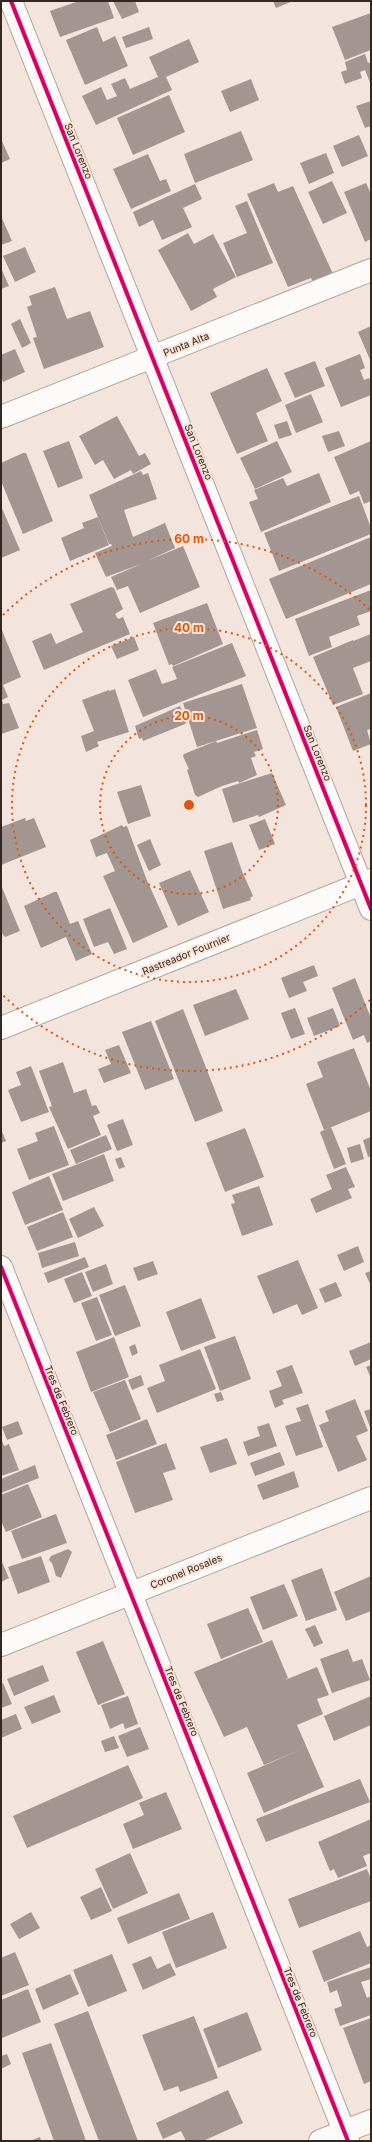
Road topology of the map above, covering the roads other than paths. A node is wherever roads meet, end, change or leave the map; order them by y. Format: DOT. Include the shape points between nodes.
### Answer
graph roads {
  1 [pos="11,1"];
  2 [pos="371,270"];
  3 [pos="152,357"];
  4 [pos="1,417"];
  5 [pos="366,882"];
  6 [pos="371,909"];
  7 [pos="1,1028"];
  8 [pos="1,1267"];
  9 [pos="371,1498"];
  10 [pos="131,1593"];
  11 [pos="1,1645"];
  12 [pos="371,2121"];
  13 [pos="346,2136"];
  14 [pos="320,2141"];
  1 -- 3 [label="street, San Lorenzo"];
  2 -- 3 [label="street, Punta Alta"];
  3 -- 4 [label="street, Punta Alta"];
  3 -- 5 [label="street, San Lorenzo"];
  5 -- 6 [label="street, San Lorenzo"];
  5 -- 7 [label="street, Rastreador Fournier"];
  8 -- 10 [label="street, Tres de Febrero"];
  9 -- 10 [label="street, Coronel Rosales"];
  10 -- 11 [label="street, Coronel Rosales"];
  10 -- 13 [label="street, Tres de Febrero"];
  12 -- 13 [label="street"];
  13 -- 14 [label="street"];
}
